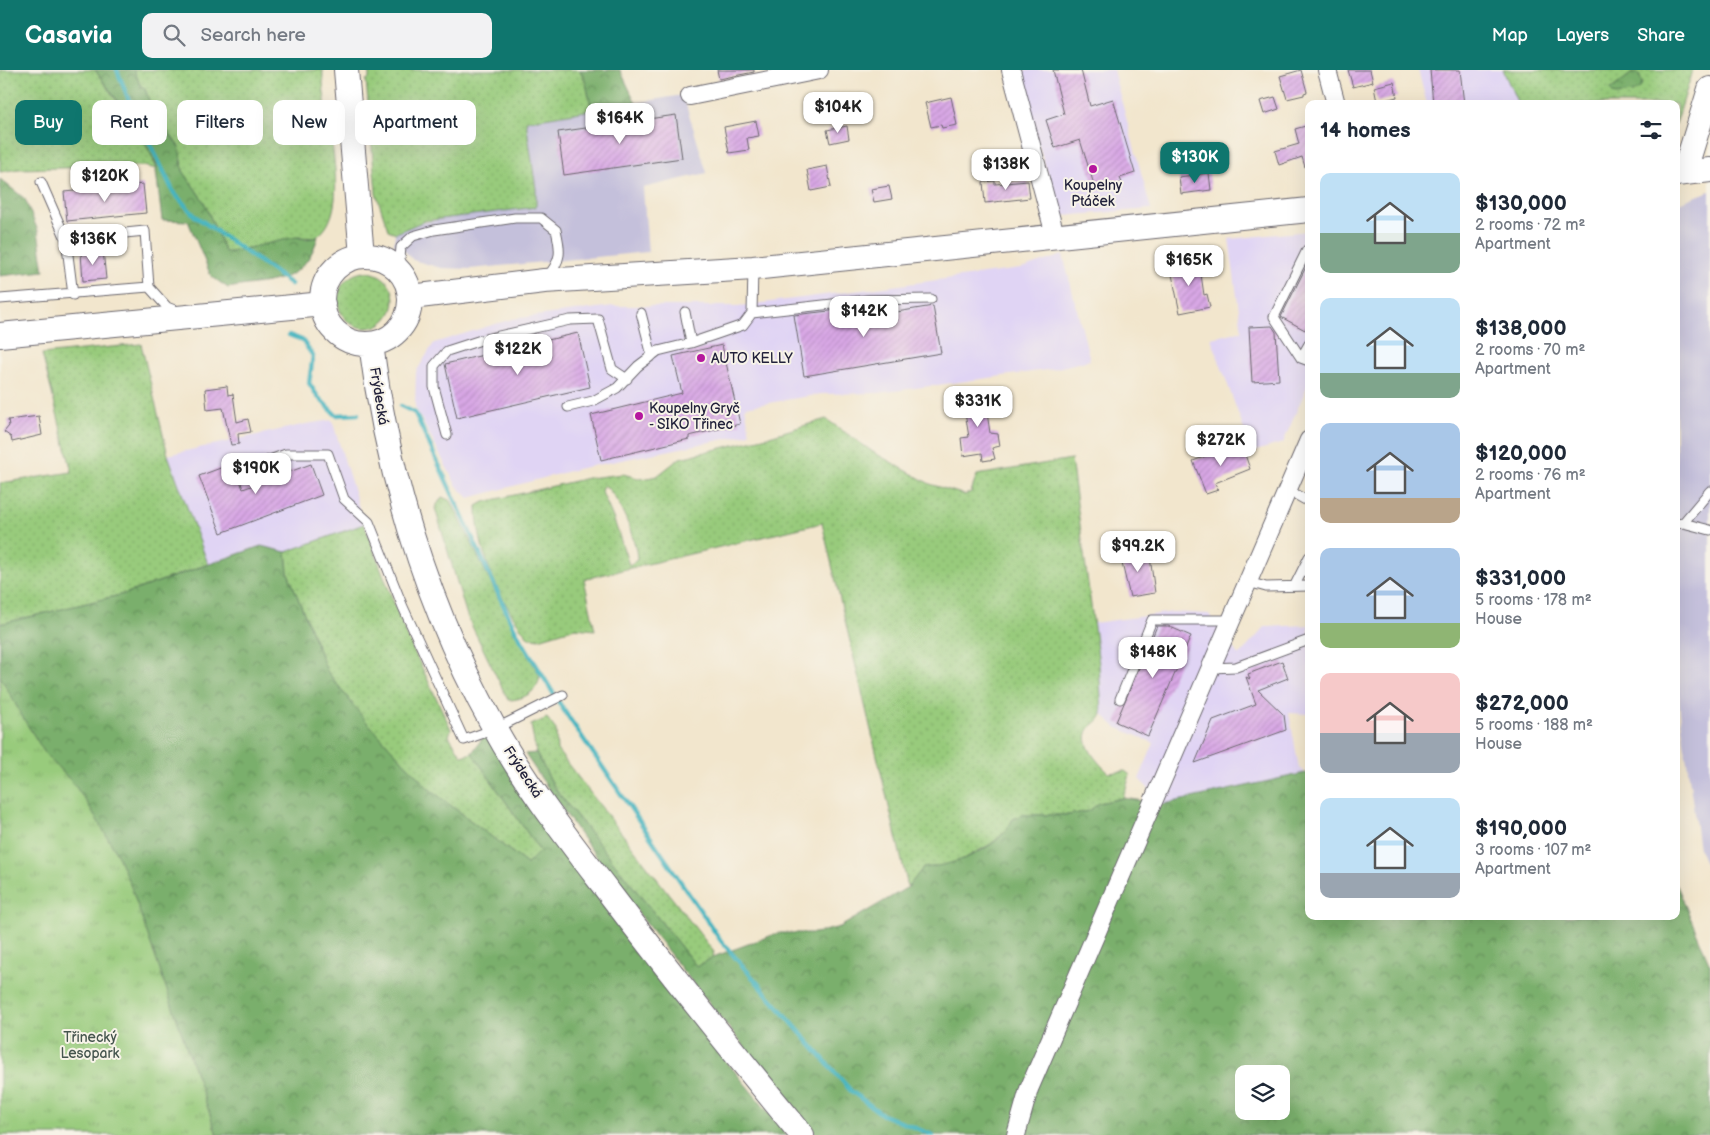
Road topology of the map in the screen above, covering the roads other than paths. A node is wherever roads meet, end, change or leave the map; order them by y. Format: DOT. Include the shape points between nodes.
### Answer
graph roads {
  1 [pos="346,70"];
  2 [pos="820,70"];
  3 [pos="1011,70"];
  4 [pos="1327,70"];
  5 [pos="1710,89"];
  6 [pos="690,96"];
  7 [pos="1335,100"];
  8 [pos="1710,170"];
  9 [pos="1680,174"];
  10 [pos="41,182"];
  11 [pos="1305,210"];
  12 [pos="1055,235"];
  13 [pos="66,239"];
  14 [pos="1305,254"];
  15 [pos="362,256"];
  16 [pos="753,268"];
  17 [pos="399,270"];
  18 [pos="544,282"];
  19 [pos="149,287"];
  20 [pos="73,294"];
  21 [pos="411,297"];
  22 [pos="0,299"];
  23 [pos="931,299"];
  24 [pos="322,304"];
  25 [pos="685,312"];
  26 [pos="641,313"];
  27 [pos="752,313"];
  28 [pos="189,316"];
  29 [pos="0,335"];
  30 [pos="691,343"];
  31 [pos="371,344"];
  32 [pos="652,356"];
  33 [pos="1305,360"];
  34 [pos="626,379"];
  35 [pos="568,407"];
  36 [pos="447,435"];
  37 [pos="1305,450"];
  38 [pos="242,470"];
  39 [pos="1288,490"];
  40 [pos="1710,491"];
  41 [pos="1305,500"];
  42 [pos="1680,522"];
  43 [pos="1680,523"];
  44 [pos="1710,530"];
  45 [pos="1305,565"];
  46 [pos="1248,582"];
  47 [pos="1295,585"];
  48 [pos="1305,586"];
  49 [pos="1232,620"];
  50 [pos="1305,641"];
  51 [pos="1210,668"];
  52 [pos="563,694"];
  53 [pos="1120,699"];
  54 [pos="495,729"];
  55 [pos="802,1135"];
  56 [pos="1016,1135"];
  1 -- 15 [label="main road"];
  2 -- 6 [label="street"];
  3 -- 12 [label="street"];
  4 -- 7 [label="street"];
  5 -- 9 [label="main road"];
  8 -- 9 [label="main road"];
  10 -- 13 [label="lane"];
  11 -- 12 [label="main road"];
  12 -- 16 [label="main road"];
  13 -- 19 [label="lane" via="145,230"];
  13 -- 20 [label="lane"];
  14 -- 33 [label="lane" via="1274,318"];
  15 -- 17 [label="main road" via="376,256"];
  15 -- 24 [label="main road" via="337,267 326,284"];
  16 -- 18 [label="main road"];
  16 -- 27 [label="lane"];
  17 -- 18 [label="lane" via="401,247 413,236 443,228 515,218 541,218 556,230 561,252 555,268"];
  17 -- 21 [label="main road"];
  18 -- 21 [label="main road"];
  19 -- 20 [label="lane"];
  19 -- 28 [label="lane" via="166,307"];
  20 -- 22 [label="lane"];
  21 -- 31 [label="main road" via="400,328 384,340"];
  23 -- 27 [label="lane" via="868,300"];
  24 -- 28 [label="main road"];
  24 -- 31 [label="main road" via="326,318 344,338"];
  25 -- 30 [label="lane"];
  26 -- 32 [label="lane"];
  27 -- 30 [label="lane" via="743,325"];
  28 -- 29 [label="main road"];
  30 -- 32 [label="lane" via="658,351"];
  31 -- 54 [label="main road, Frýdecká" via="386,437 412,538 453,645"];
  32 -- 34 [label="lane"];
  34 -- 35 [label="lane" via="618,388 593,401"];
  34 -- 36 [label="lane" via="612,369 598,319 570,320 481,340 447,351 434,366 434,387"];
  37 -- 39 [label="street"];
  38 -- 54 [label="lane" via="286,454 328,454 344,500 369,522 403,607 464,740"];
  39 -- 41 [label="lane"];
  39 -- 46 [label="street"];
  40 -- 42 [label="lane"];
  43 -- 44 [label="lane"];
  45 -- 47 [label="lane"];
  46 -- 47 [label="lane" via="1266,587"];
  46 -- 49 [label="street"];
  47 -- 48 [label="lane"];
  49 -- 51 [label="street"];
  49 -- 53 [label="lane" via="1152,620"];
  50 -- 51 [label="lane" via="1236,666"];
  51 -- 56 [label="street" via="1028,1088"];
  52 -- 54 [label="lane"];
  54 -- 55 [label="main road, Frýdecká" via="559,827 690,998"];
}
